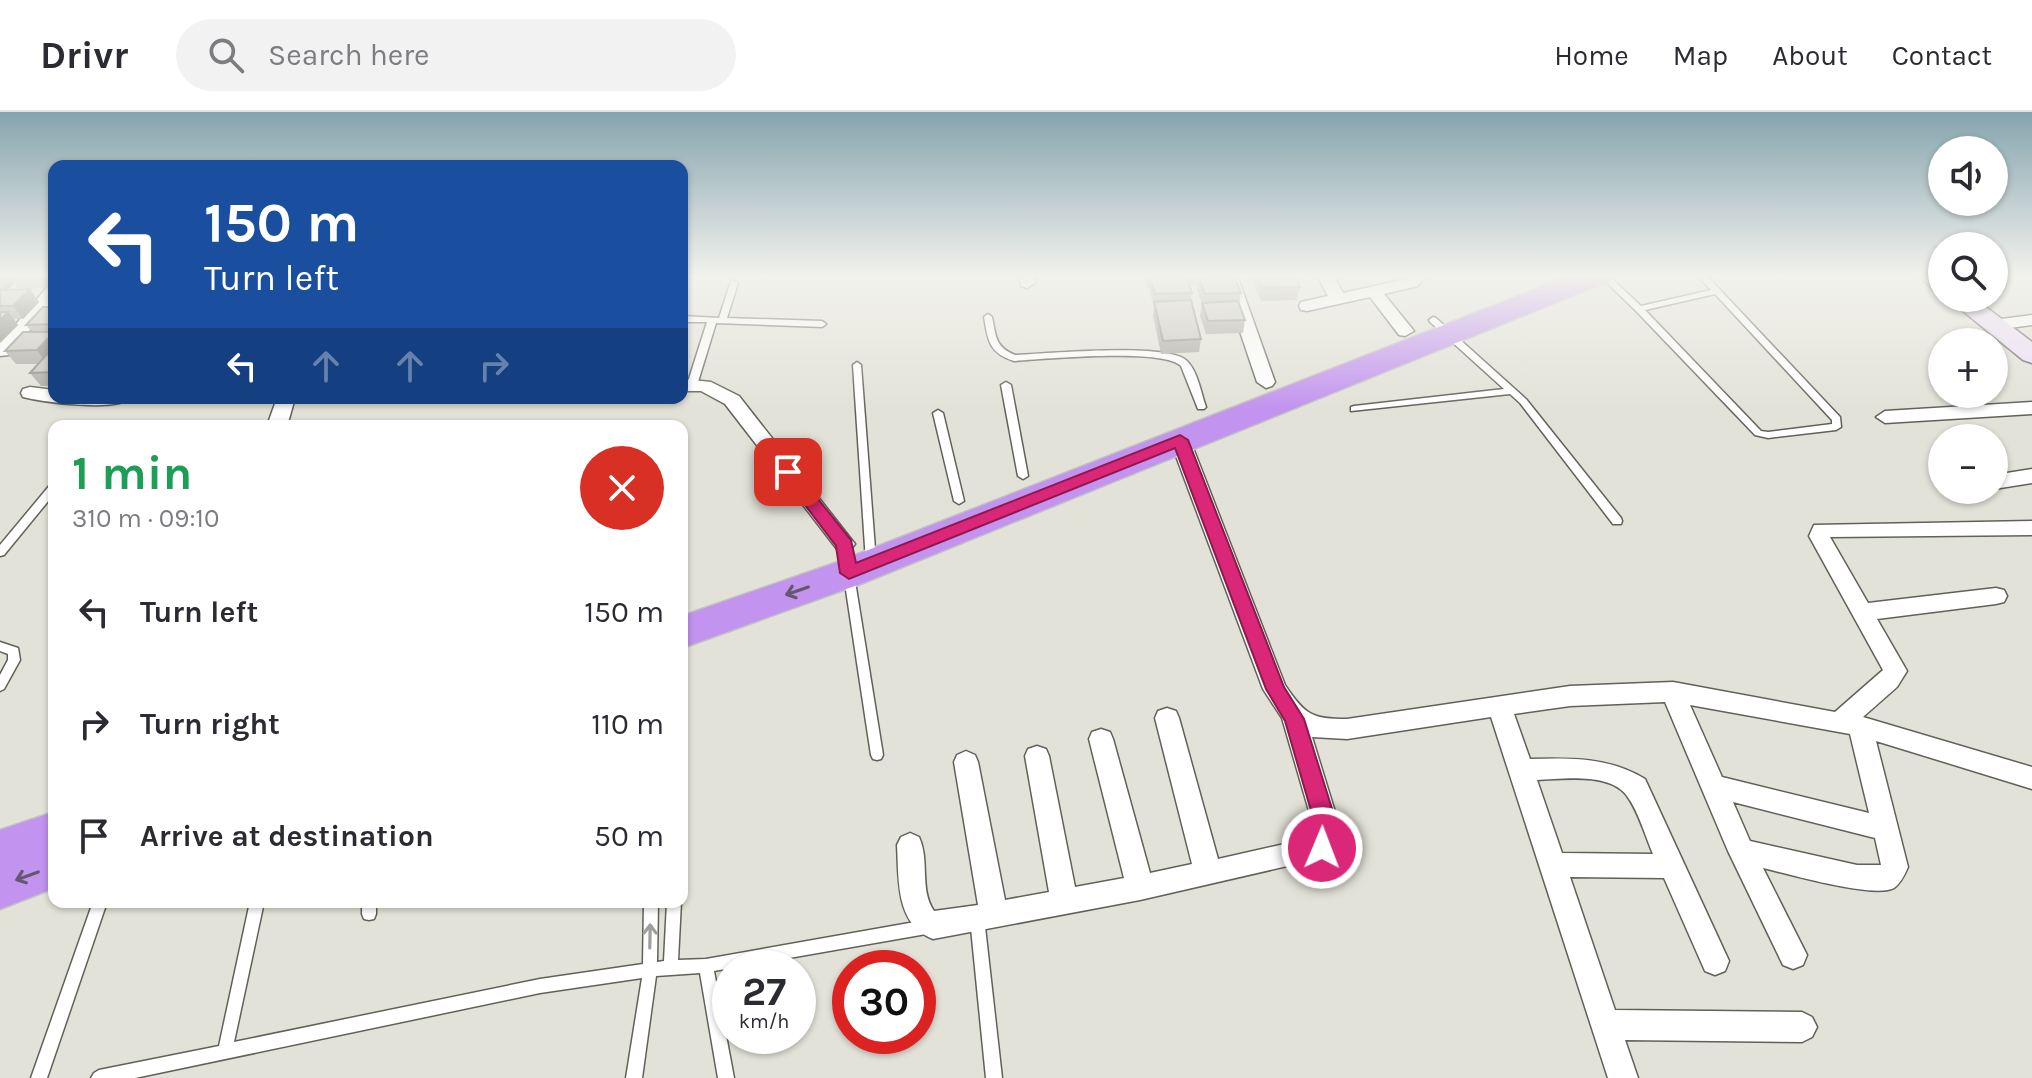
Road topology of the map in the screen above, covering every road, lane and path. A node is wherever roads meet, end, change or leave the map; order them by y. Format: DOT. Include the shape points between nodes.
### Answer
graph roads {
  1 [pos="31,320"];
  2 [pos="701,320"];
  3 [pos="989,320"];
  4 [pos="1245,320"];
  5 [pos="1418,320"];
  6 [pos="1447,320"];
  7 [pos="1456,320"];
  8 [pos="1650,320"];
  9 [pos="1744,320"];
  10 [pos="1988,320"];
  11 [pos="2032,320"];
  12 [pos="717,321"];
  13 [pos="822,324"];
  14 [pos="1994,325"];
  15 [pos="1430,328"];
  16 [pos="3,351"];
  17 [pos="2032,355"];
  18 [pos="857,365"];
  19 [pos="1266,382"];
  20 [pos="688,383"];
  21 [pos="688,385"];
  22 [pos="1006,385"];
  23 [pos="1512,391"];
  24 [pos="30,393"];
  25 [pos="48,395"];
  26 [pos="1201,407"];
  27 [pos="2032,408"];
  28 [pos="1354,409"];
  29 [pos="938,413"];
  30 [pos="1885,417"];
  31 [pos="1180,440"];
  32 [pos="1023,476"];
  33 [pos="2032,476"];
  34 [pos="2008,480"];
  35 [pos="48,494"];
  36 [pos="959,501"];
  37 [pos="1617,521"];
  38 [pos="2032,528"];
  39 [pos="0,552"];
  40 [pos="858,553"];
  41 [pos="1996,596"];
  42 [pos="688,601"];
  43 [pos="1862,612"];
  44 [pos="688,629"];
  45 [pos="0,646"];
  46 [pos="0,686"];
  47 [pos="1673,692"];
  48 [pos="1500,707"];
  49 [pos="1167,718"];
  50 [pos="1294,719"];
  51 [pos="1850,724"];
  52 [pos="1101,739"];
  53 [pos="877,755"];
  54 [pos="1037,756"];
  55 [pos="966,762"];
  56 [pos="1521,770"];
  57 [pos="2032,778"];
  58 [pos="1713,786"];
  59 [pos="1885,829"];
  60 [pos="48,835"];
  61 [pos="910,845"];
  62 [pos="1741,851"];
  63 [pos="0,852"];
  64 [pos="1552,865"];
  65 [pos="1671,866"];
  66 [pos="48,868"];
  67 [pos="1208,873"];
  68 [pos="0,886"];
  69 [pos="1140,888"];
  70 [pos="1064,902"];
  71 [pos="98,908"];
  72 [pos="256,908"];
  73 [pos="651,908"];
  74 [pos="674,908"];
  75 [pos="986,916"];
  76 [pos="933,926"];
  77 [pos="1793,955"];
  78 [pos="1715,961"];
  79 [pos="706,966"];
  80 [pos="671,967"];
  81 [pos="650,970"];
  82 [pos="1605,1025"];
  83 [pos="1802,1027"];
  84 [pos="225,1051"];
  85 [pos="39,1078"];
  86 [pos="99,1078"];
  87 [pos="634,1078"];
  88 [pos="726,1078"];
  89 [pos="994,1078"];
  90 [pos="1623,1078"];
  1 -- 16 [label="street"];
  2 -- 12 [label="lane"];
  3 -- 26 [label="lane" via="993,345 1014,358 1153,353 1179,358"];
  4 -- 19 [label="street"];
  5 -- 15 [label="street"];
  6 -- 15 [label="highway"];
  7 -- 15 [label="highway"];
  8 -- 9 [label="lane" via="1758,433 1836,427 1837,419"];
  10 -- 14 [label="street"];
  11 -- 14 [label="street"];
  12 -- 13 [label="lane"];
  12 -- 20 [label="lane"];
  14 -- 17 [label="street"];
  15 -- 19 [label="highway"];
  15 -- 23 [label="lane"];
  15 -- 31 [label="highway"];
  18 -- 40 [label="lane"];
  19 -- 26 [label="highway"];
  21 -- 40 [label="street" via="719,391 732,400"];
  22 -- 32 [label="lane"];
  23 -- 28 [label="lane"];
  23 -- 37 [label="lane"];
  24 -- 25 [label="street"];
  26 -- 32 [label="highway"];
  27 -- 30 [label="street"];
  29 -- 36 [label="lane"];
  31 -- 40 [label="highway"];
  31 -- 50 [label="street" via="1275,689"];
  32 -- 36 [label="highway"];
  33 -- 34 [label="street"];
  35 -- 39 [label="lane"];
  36 -- 40 [label="highway"];
  38 -- 43 [label="street" via="1821,530 1819,536"];
  40 -- 42 [label="highway"];
  40 -- 44 [label="highway, one-way"];
  40 -- 53 [label="lane"];
  41 -- 43 [label="street"];
  43 -- 51 [label="street" via="1895,671"];
  45 -- 46 [label="lane" via="14,651 14,660"];
  47 -- 48 [label="street" via="1570,696"];
  47 -- 51 [label="street"];
  47 -- 58 [label="street"];
  48 -- 50 [label="street" via="1347,729 1317,730"];
  48 -- 56 [label="street"];
  49 -- 67 [label="street"];
  50 -- 67 [label="street" via="1327,828 1322,848"];
  51 -- 57 [label="street"];
  51 -- 59 [label="street"];
  52 -- 69 [label="street"];
  54 -- 70 [label="street"];
  55 -- 75 [label="street"];
  56 -- 64 [label="street"];
  56 -- 65 [label="street" via="1619,774 1636,787"];
  58 -- 59 [label="street"];
  58 -- 62 [label="street"];
  59 -- 62 [label="street" via="1895,867 1887,878 1857,877"];
  60 -- 63 [label="highway"];
  61 -- 76 [label="street" via="916,909"];
  62 -- 77 [label="street"];
  64 -- 65 [label="street"];
  64 -- 82 [label="street"];
  65 -- 78 [label="street"];
  66 -- 68 [label="highway, one-way"];
  67 -- 69 [label="street"];
  69 -- 70 [label="street"];
  70 -- 75 [label="street"];
  71 -- 85 [label="lane"];
  72 -- 84 [label="lane"];
  81 -- 73 [label="lane, one-way"];
  74 -- 80 [label="lane"];
  75 -- 76 [label="street"];
  75 -- 89 [label="lane"];
  76 -- 79 [label="lane"];
  79 -- 80 [label="lane"];
  79 -- 88 [label="lane"];
  80 -- 81 [label="lane"];
  81 -- 84 [label="lane" via="540,986"];
  81 -- 87 [label="lane"];
  82 -- 83 [label="street"];
  82 -- 90 [label="street"];
  84 -- 86 [label="lane"];
}
